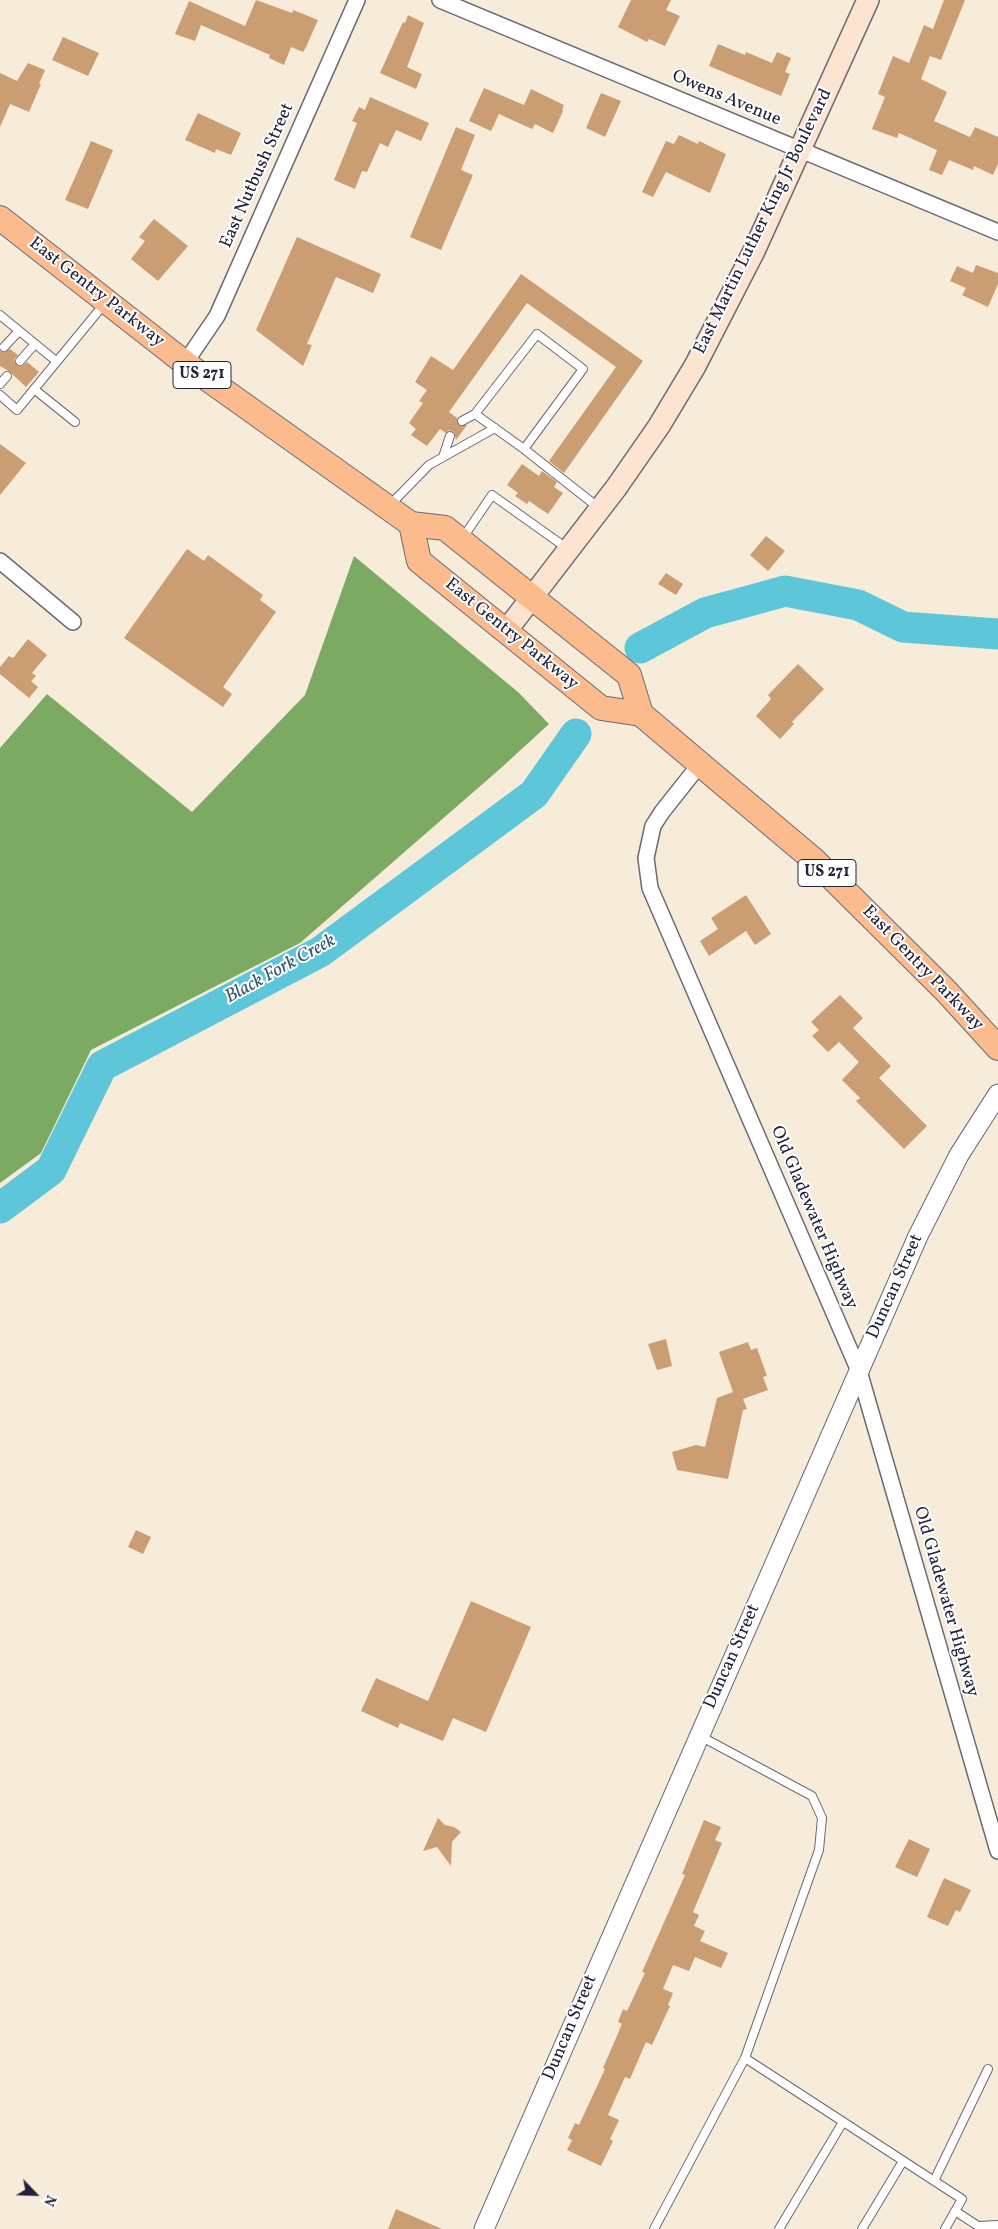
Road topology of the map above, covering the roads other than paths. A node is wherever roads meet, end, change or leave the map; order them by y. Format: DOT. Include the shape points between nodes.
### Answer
graph roads {
  1 [pos="357,0"];
  2 [pos="440,0"];
  3 [pos="868,0"];
  4 [pos="800,150"];
  5 [pos="0,218"];
  6 [pos="998,232"];
  7 [pos="106,301"];
  8 [pos="1,316"];
  9 [pos="19,331"];
  10 [pos="35,344"];
  11 [pos="4,348"];
  12 [pos="20,361"];
  13 [pos="56,361"];
  14 [pos="185,362"];
  15 [pos="7,376"];
  16 [pos="0,384"];
  17 [pos="34,389"];
  18 [pos="0,395"];
  19 [pos="476,414"];
  20 [pos="462,421"];
  21 [pos="75,422"];
  22 [pos="495,428"];
  23 [pos="450,436"];
  24 [pos="524,449"];
  25 [pos="444,454"];
  26 [pos="388,507"];
  27 [pos="601,509"];
  28 [pos="412,524"];
  29 [pos="461,540"];
  30 [pos="569,550"];
  31 [pos="0,561"];
  32 [pos="532,597"];
  33 [pos="73,622"];
  34 [pos="506,631"];
  35 [pos="641,714"];
  36 [pos="700,764"];
  37 [pos="998,1048"];
  38 [pos="998,1094"];
  39 [pos="859,1371"];
  40 [pos="698,1736"];
  41 [pos="998,1851"];
  42 [pos="745,2058"];
  43 [pos="988,2069"];
  44 [pos="843,2122"];
  45 [pos="903,2161"];
  46 [pos="934,2181"];
  47 [pos="955,2212"];
  48 [pos="998,2225"];
  49 [pos="484,2229"];
  50 [pos="654,2229"];
  51 [pos="779,2229"];
  52 [pos="862,2229"];
  53 [pos="945,2229"];
  1 -- 14 [label="street, East Nutbush Street" via="217,316"];
  2 -- 4 [label="street, Owens Avenue"];
  3 -- 4 [label="main road, East Martin Luther King Jr Boulevard"];
  4 -- 6 [label="street, Owens Avenue"];
  4 -- 27 [label="main road, East Martin Luther King Jr Boulevard" via="706,346 659,426"];
  5 -- 7 [label="main road, East Gentry Parkway / US 271"];
  7 -- 13 [label="lane"];
  7 -- 14 [label="main road, East Gentry Parkway / US 271"];
  8 -- 9 [label="lane"];
  9 -- 10 [label="lane"];
  9 -- 11 [label="lane"];
  10 -- 12 [label="lane"];
  10 -- 13 [label="lane"];
  13 -- 17 [label="lane"];
  14 -- 26 [label="main road, East Gentry Parkway / US 271"];
  15 -- 16 [label="lane"];
  17 -- 18 [label="lane" via="17,410"];
  17 -- 21 [label="lane"];
  19 -- 20 [label="lane"];
  19 -- 22 [label="lane"];
  19 -- 24 [label="lane" via="537,334 584,369"];
  22 -- 24 [label="lane"];
  22 -- 25 [label="lane"];
  23 -- 25 [label="lane"];
  24 -- 27 [label="lane"];
  25 -- 26 [label="lane" via="428,464"];
  26 -- 28 [label="main road, East Gentry Parkway / US 271"];
  27 -- 30 [label="main road, East Martin Luther King Jr Boulevard"];
  28 -- 29 [label="main road, East Gentry Parkway / US 271" via="446,528"];
  28 -- 34 [label="main road, East Gentry Parkway" via="419,561"];
  29 -- 30 [label="lane" via="492,495"];
  29 -- 32 [label="main road, East Gentry Parkway / US 271"];
  30 -- 32 [label="main road, East Martin Luther King Jr Boulevard"];
  31 -- 33 [label="street"];
  32 -- 34 [label="main road, East Martin Luther King Jr Boulevard"];
  32 -- 35 [label="main road, East Gentry Parkway / US 271" via="629,675"];
  34 -- 35 [label="main road, East Gentry Parkway" via="601,708"];
  35 -- 36 [label="main road, East Gentry Parkway / US 271"];
  36 -- 37 [label="main road, East Gentry Parkway / US 271" via="822,867"];
  36 -- 39 [label="street, Old Gladewater Highway" via="653,826 646,858 650,888"];
  38 -- 39 [label="street, Duncan Street" via="959,1155 918,1236"];
  39 -- 40 [label="street, Duncan Street"];
  39 -- 41 [label="street, Old Gladewater Highway"];
  40 -- 42 [label="lane" via="812,1796 822,1818 819,1850"];
  40 -- 49 [label="street, Duncan Street"];
  42 -- 44 [label="lane"];
  42 -- 50 [label="lane"];
  43 -- 46 [label="lane"];
  44 -- 45 [label="lane"];
  44 -- 51 [label="lane"];
  45 -- 46 [label="lane"];
  45 -- 52 [label="lane"];
  46 -- 47 [label="lane" via="962,2199"];
  47 -- 48 [label="lane" via="978,2226"];
  47 -- 53 [label="lane"];
}
